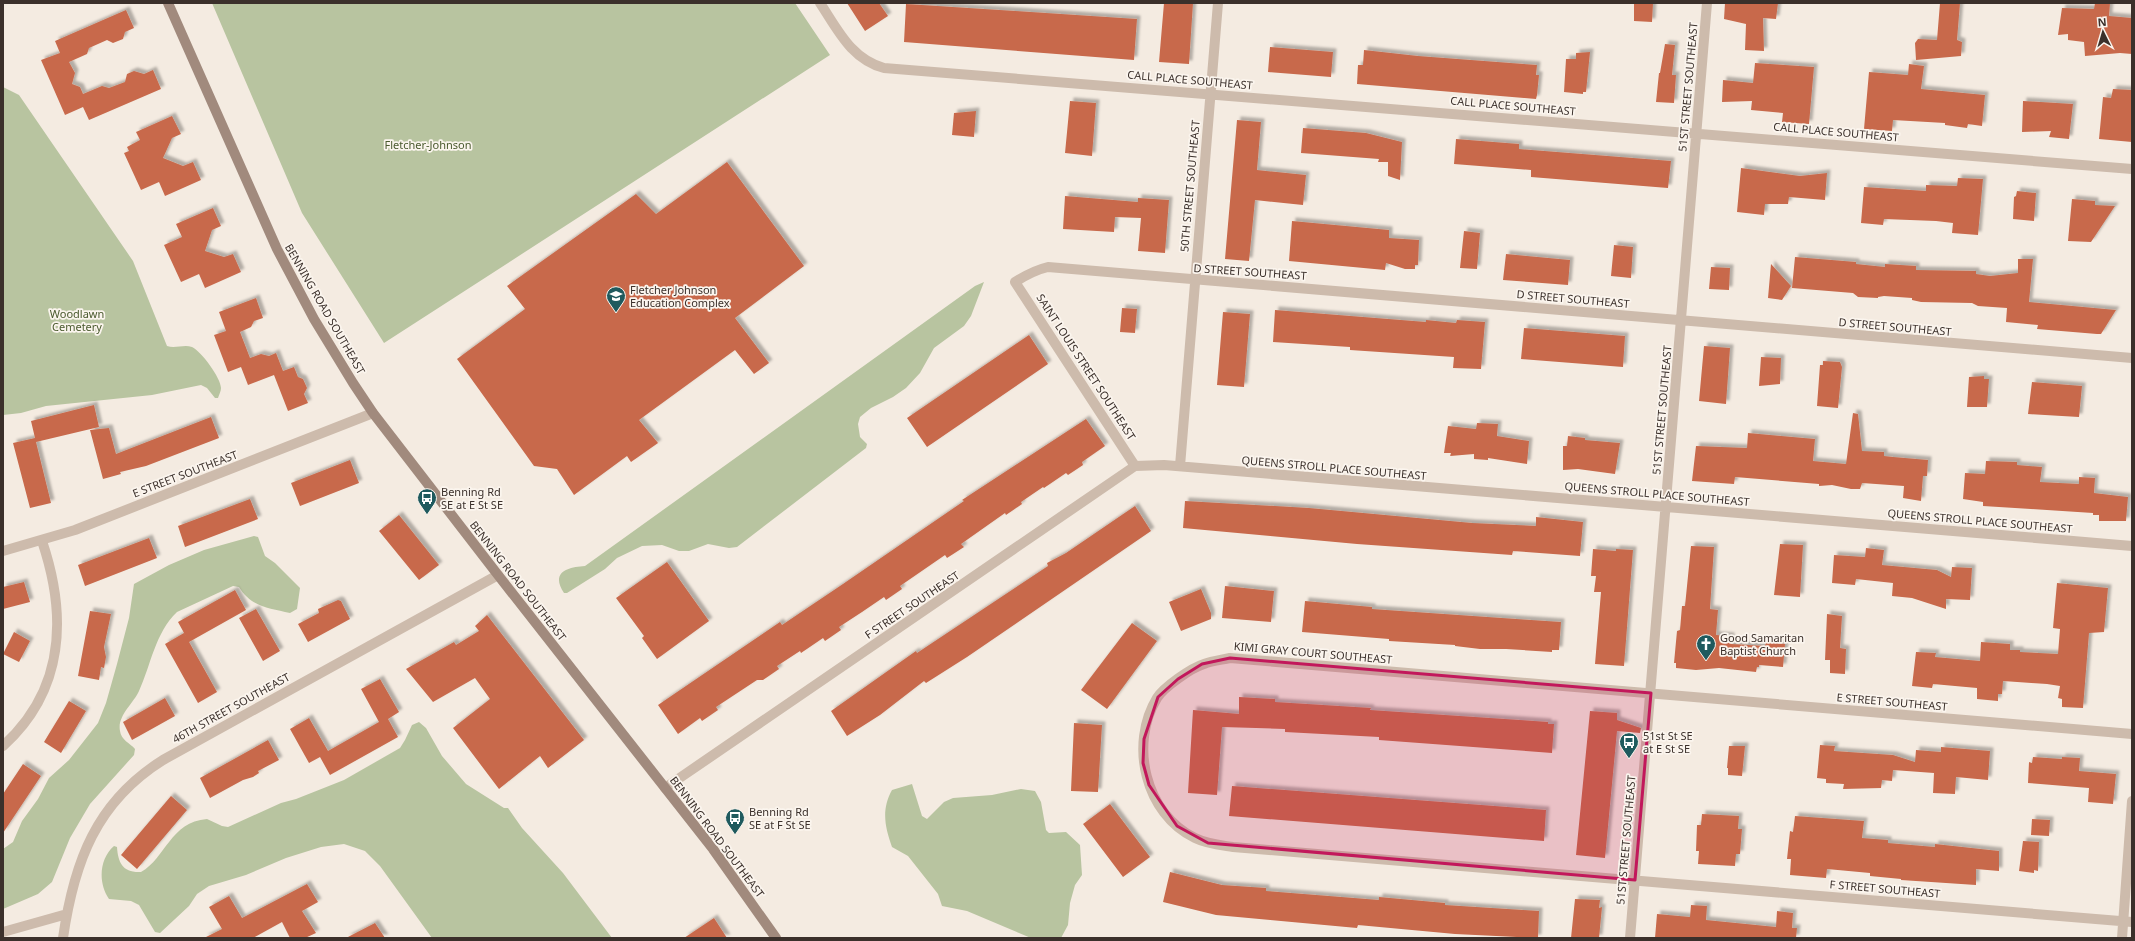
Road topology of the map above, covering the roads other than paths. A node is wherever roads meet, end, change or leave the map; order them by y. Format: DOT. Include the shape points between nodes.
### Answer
graph roads {
  1 [pos="168,3"];
  2 [pos="820,3"];
  3 [pos="1218,3"];
  4 [pos="1707,3"];
  5 [pos="1210,94"];
  6 [pos="1697,132"];
  7 [pos="2132,169"];
  8 [pos="1195,280"];
  9 [pos="1015,282"];
  10 [pos="1681,320"];
  11 [pos="2132,358"];
  12 [pos="373,413"];
  13 [pos="1135,466"];
  14 [pos="1180,466"];
  15 [pos="1666,507"];
  16 [pos="42,541"];
  17 [pos="2132,546"];
  18 [pos="3,551"];
  19 [pos="498,575"];
  20 [pos="1651,694"];
  21 [pos="2132,734"];
  22 [pos="3,746"];
  23 [pos="665,788"];
  24 [pos="2132,801"];
  25 [pos="1635,880"];
  26 [pos="67,914"];
  27 [pos="2127,922"];
  28 [pos="3,932"];
  29 [pos="63,938"];
  30 [pos="776,938"];
  31 [pos="1630,938"];
  32 [pos="2122,938"];
  1 -- 12 [label="main road, BENNING ROAD SOUTHEAST" via="277,249 328,343"];
  2 -- 5 [label="street, CALL PLACE SOUTHEAST" via="856,54 869,63 891,68"];
  3 -- 5 [label="street, 50TH STREET SOUTHEAST"];
  4 -- 6 [label="street, 51ST STREET SOUTHEAST"];
  5 -- 6 [label="street, CALL PLACE SOUTHEAST"];
  5 -- 8 [label="street, 50TH STREET SOUTHEAST"];
  6 -- 7 [label="street, CALL PLACE SOUTHEAST"];
  6 -- 10 [label="street, 51ST STREET SOUTHEAST"];
  8 -- 9 [label="street, D STREET SOUTHEAST" via="1048,267 1036,270"];
  8 -- 10 [label="street, D STREET SOUTHEAST"];
  8 -- 14 [label="street, 50TH STREET SOUTHEAST"];
  9 -- 13 [label="street, SAINT LOUIS STREET SOUTHEAST"];
  10 -- 11 [label="street, D STREET SOUTHEAST"];
  10 -- 15 [label="street, 51ST STREET SOUTHEAST"];
  12 -- 16 [label="street, E STREET SOUTHEAST" via="110,517"];
  12 -- 19 [label="main road, BENNING ROAD SOUTHEAST"];
  13 -- 14 [label="street"];
  13 -- 23 [label="street, F STREET SOUTHEAST"];
  14 -- 15 [label="street, QUEENS STROLL PLACE SOUTHEAST"];
  15 -- 17 [label="street, QUEENS STROLL PLACE SOUTHEAST"];
  15 -- 20 [label="street, 51ST STREET SOUTHEAST"];
  16 -- 18 [label="street, E STREET SOUTHEAST"];
  16 -- 22 [label="street" via="54,584 57,606 58,633 55,656 39,701"];
  19 -- 23 [label="main road, BENNING ROAD SOUTHEAST"];
  19 -- 26 [label="street, 46TH STREET SOUTHEAST" via="177,752 140,776 119,795 95,829 77,872"];
  20 -- 21 [label="street, E STREET SOUTHEAST"];
  20 -- 25 [label="street, 51ST STREET SOUTHEAST"];
  20 -- 25 [label="street, KIMI GRAY COURT SOUTHEAST" via="1230,658 1202,664 1178,679 1158,697 1144,739 1143,763 1149,785 1163,809 1176,826 1194,838 1208,843"];
  23 -- 30 [label="main road, BENNING ROAD SOUTHEAST" via="736,879"];
  24 -- 27 [label="street"];
  25 -- 27 [label="street, F STREET SOUTHEAST"];
  25 -- 31 [label="street, 51ST STREET SOUTHEAST"];
  26 -- 28 [label="street"];
  26 -- 29 [label="street, 46TH STREET SOUTHEAST"];
  27 -- 32 [label="street"];
}
